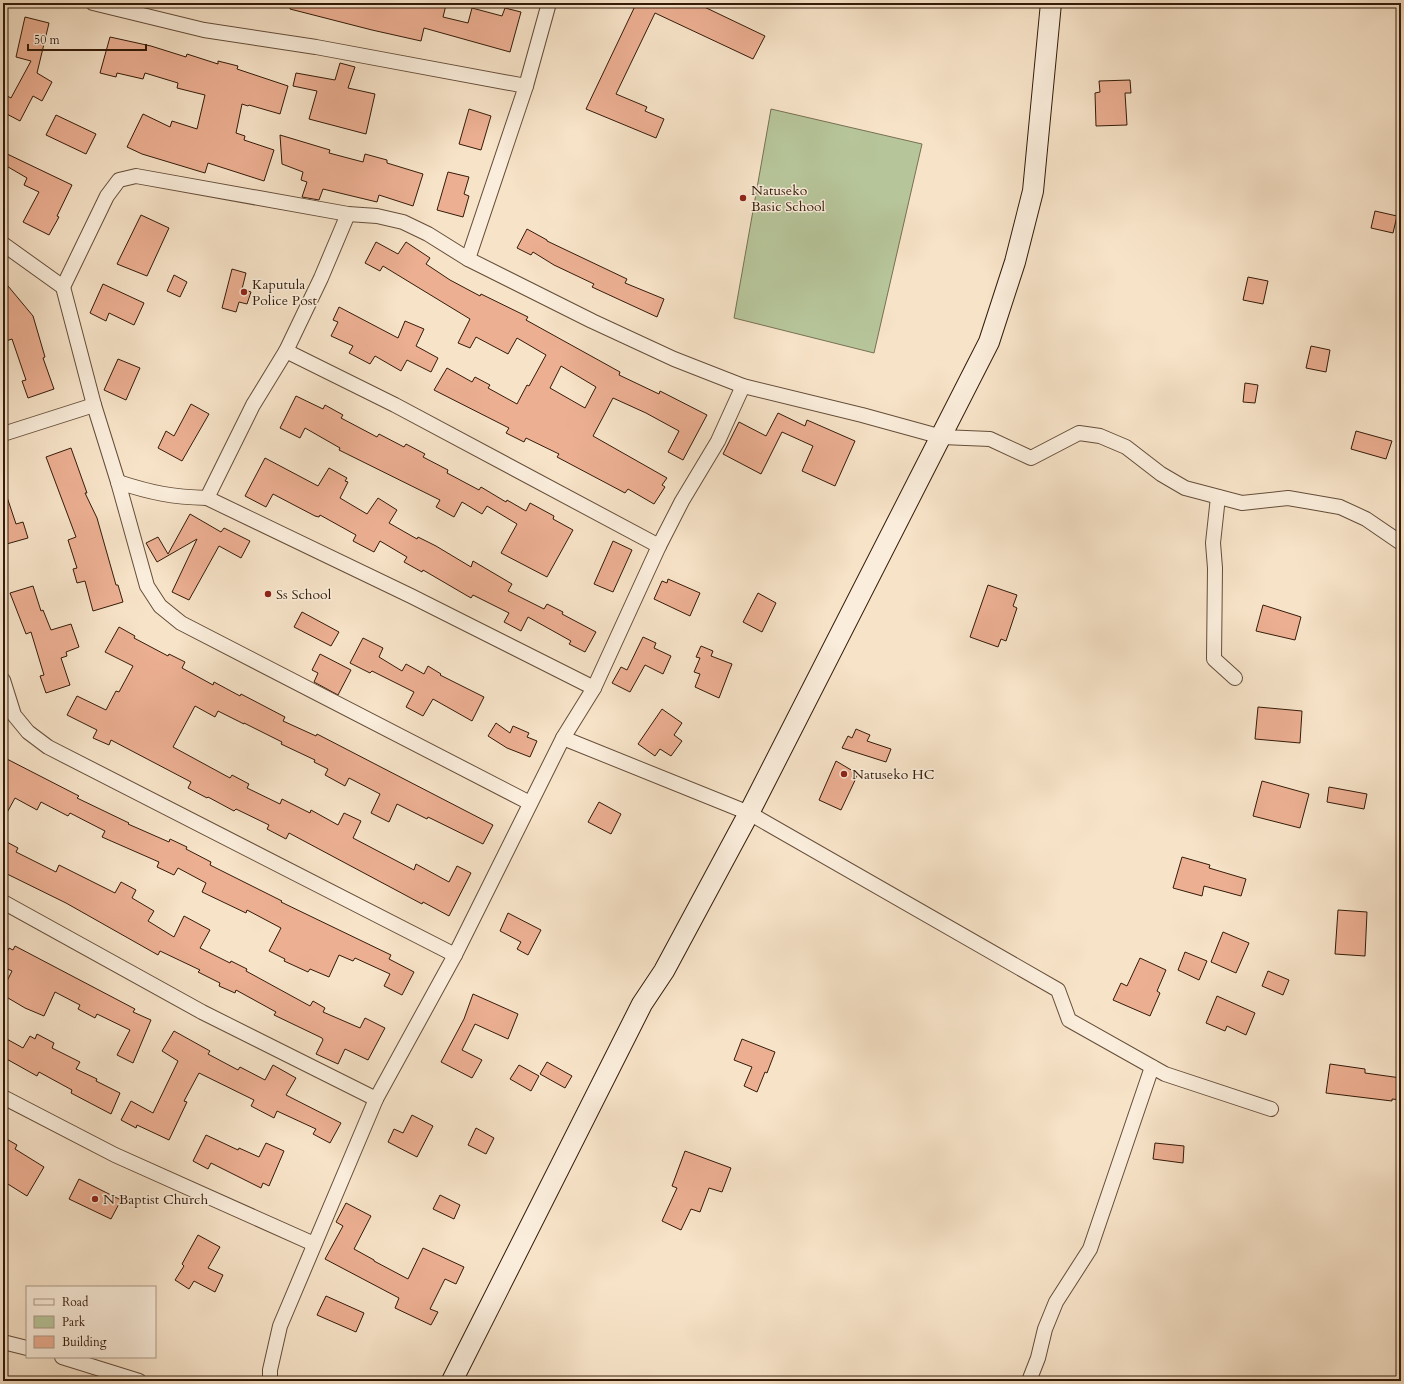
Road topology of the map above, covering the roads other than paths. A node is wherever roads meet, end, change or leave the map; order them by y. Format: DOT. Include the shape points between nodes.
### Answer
graph roads {
  1 [pos="93,3"];
  2 [pos="549,3"];
  3 [pos="1051,3"];
  4 [pos="526,86"];
  5 [pos="348,214"];
  6 [pos="3,244"];
  7 [pos="468,259"];
  8 [pos="63,287"];
  9 [pos="286,351"];
  10 [pos="743,386"];
  11 [pos="94,405"];
  12 [pos="3,434"];
  13 [pos="942,438"];
  14 [pos="118,482"];
  15 [pos="1218,497"];
  16 [pos="207,498"];
  17 [pos="1401,544"];
  18 [pos="659,546"];
  19 [pos="1235,678"];
  20 [pos="3,680"];
  21 [pos="594,688"];
  22 [pos="563,738"];
  23 [pos="530,803"];
  24 [pos="749,813"];
  25 [pos="3,902"];
  26 [pos="455,955"];
  27 [pos="1152,1067"];
  28 [pos="3,1097"];
  29 [pos="376,1099"];
  30 [pos="1271,1109"];
  31 [pos="314,1244"];
  32 [pos="3,1342"];
  33 [pos="26,1348"];
  34 [pos="65,1358"];
  35 [pos="139,1381"];
  36 [pos="270,1381"];
  37 [pos="452,1381"];
  38 [pos="1029,1381"];
  1 -- 4 [label="street" via="204,30 316,47"];
  2 -- 4 [label="street"];
  3 -- 13 [label="street" via="1033,191 1017,255 989,342"];
  4 -- 7 [label="street"];
  5 -- 7 [label="street" via="376,216 403,222"];
  5 -- 8 [label="street" via="136,176 119,180 107,196"];
  5 -- 9 [label="street"];
  6 -- 8 [label="street"];
  7 -- 10 [label="street" via="674,359"];
  8 -- 11 [label="street"];
  9 -- 16 [label="street" via="253,405"];
  9 -- 18 [label="street" via="395,405"];
  10 -- 13 [label="street"];
  10 -- 18 [label="street" via="718,441"];
  11 -- 12 [label="street"];
  11 -- 14 [label="street"];
  13 -- 15 [label="street" via="990,439 1032,458 1079,433 1100,436 1126,447 1161,474 1185,488"];
  13 -- 24 [label="street"];
  14 -- 16 [label="street" via="176,498"];
  14 -- 23 [label="street" via="147,586 160,606 181,623"];
  15 -- 17 [label="street" via="1242,503 1288,498 1340,507 1366,519"];
  15 -- 19 [label="street" via="1213,543 1214,660"];
  16 -- 21 [label="street"];
  18 -- 21 [label="street"];
  20 -- 26 [label="street" via="14,715 28,732 48,747"];
  21 -- 22 [label="street"];
  22 -- 23 [label="street"];
  22 -- 24 [label="street"];
  23 -- 26 [label="street"];
  24 -- 27 [label="street" via="1058,990 1069,1020"];
  24 -- 37 [label="street" via="664,971 642,1004"];
  25 -- 29 [label="street" via="202,1012"];
  26 -- 29 [label="street"];
  27 -- 30 [label="street" via="1164,1074"];
  27 -- 38 [label="street" via="1090,1249 1056,1302"];
  28 -- 31 [label="street" via="115,1155"];
  29 -- 31 [label="street"];
  31 -- 36 [label="street" via="280,1326"];
  32 -- 33 [label="street"];
  34 -- 35 [label="street"];
}
